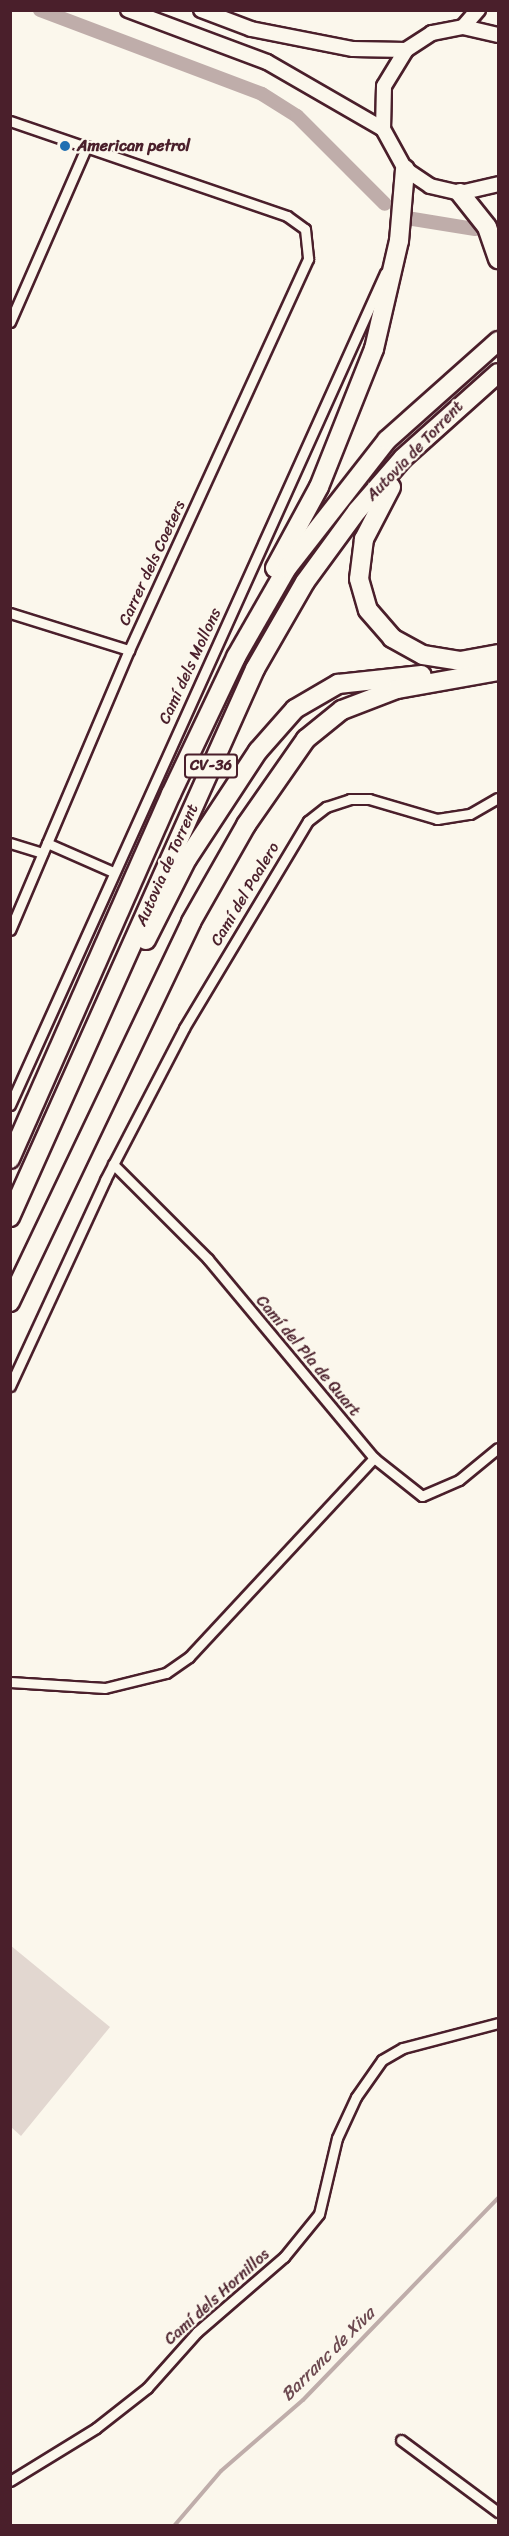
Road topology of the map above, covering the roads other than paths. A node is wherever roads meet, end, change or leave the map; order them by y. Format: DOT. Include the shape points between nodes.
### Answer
graph roads {
  1 [pos="128,10"];
  2 [pos="201,10"];
  3 [pos="478,10"];
  4 [pos="463,27"];
  5 [pos="498,35"];
  6 [pos="406,50"];
  7 [pos="10,121"];
  8 [pos="383,129"];
  9 [pos="87,146"];
  10 [pos="405,169"];
  11 [pos="498,184"];
  12 [pos="459,193"];
  13 [pos="399,241"];
  14 [pos="498,259"];
  15 [pos="10,322"];
  16 [pos="498,341"];
  17 [pos="498,373"];
  18 [pos="498,384"];
  19 [pos="10,613"];
  20 [pos="129,650"];
  21 [pos="498,654"];
  22 [pos="498,670"];
  23 [pos="171,794"];
  24 [pos="498,798"];
  25 [pos="10,843"];
  26 [pos="47,843"];
  27 [pos="43,853"];
  28 [pos="113,872"];
  29 [pos="10,930"];
  30 [pos="10,1105"];
  31 [pos="49,1131"];
  32 [pos="10,1159"];
  33 [pos="113,1164"];
  34 [pos="10,1217"];
  35 [pos="10,1302"];
  36 [pos="10,1386"];
  37 [pos="498,1448"];
  38 [pos="374,1458"];
  39 [pos="10,1682"];
  40 [pos="498,2023"];
  41 [pos="401,2440"];
  42 [pos="10,2481"];
  43 [pos="498,2512"];
  1 -- 8 [label="main road" via="267,62"];
  2 -- 6 [label="main road" via="251,29 353,49"];
  3 -- 4 [label="main road"];
  4 -- 5 [label="main road"];
  4 -- 6 [label="main road" via="432,33"];
  6 -- 8 [label="main road" via="384,86"];
  7 -- 9 [label="street"];
  8 -- 10 [label="main road"];
  9 -- 15 [label="street"];
  9 -- 20 [label="street, Carrer dels Coeters" via="287,216 305,229 308,259"];
  10 -- 12 [label="main road" via="430,186"];
  10 -- 13 [label="highway"];
  11 -- 12 [label="main road"];
  12 -- 14 [label="highway" via="487,227"];
  13 -- 23 [label="highway" via="374,349 319,487 227,654 181,756"];
  13 -- 28 [label="street, Camí dels Mollons"];
  16 -- 23 [label="highway, Autovia de Torrent / CV-36" via="451,378 341,492 287,568 236,657"];
  17 -- 31 [label="highway, Autovia de Torrent / CV-36" via="403,458 305,582 255,669"];
  18 -- 21 [label="highway" via="383,497 364,538 359,579 368,610 392,638 423,656 460,661"];
  19 -- 20 [label="street"];
  20 -- 26 [label="street, Carrer dels Coeters"];
  22 -- 31 [label="highway" via="338,684 295,710 258,751 187,859 76,1088"];
  22 -- 35 [label="highway" via="397,689 342,710 306,739 246,825 191,922"];
  23 -- 32 [label="highway, Autovia de Torrent / CV-36"];
  24 -- 33 [label="street, Camí del Poalero" via="455,818 411,815 361,798 339,801 315,815 228,949"];
  25 -- 27 [label="street"];
  26 -- 27 [label="street, Carrer dels Coeters"];
  26 -- 28 [label="street"];
  27 -- 29 [label="street, Carrer dels Coeters"];
  28 -- 30 [label="street, Camí dels Mollons"];
  31 -- 34 [label="highway, Autovia de Torrent / CV-36"];
  33 -- 36 [label="street, Camí del Poalero"];
  33 -- 38 [label="street, Camí del Pla de Quart" via="208,1259"];
  37 -- 38 [label="street, Camí del Pla de Quart" via="459,1480 422,1496"];
  38 -- 39 [label="street" via="189,1658 166,1673 105,1688"];
  40 -- 42 [label="street, Camí dels Hornillos" via="402,2048 382,2060 356,2097 338,2138 319,2214 284,2257 198,2332 147,2388 96,2428"];
  41 -- 43 [label="street"];
}
